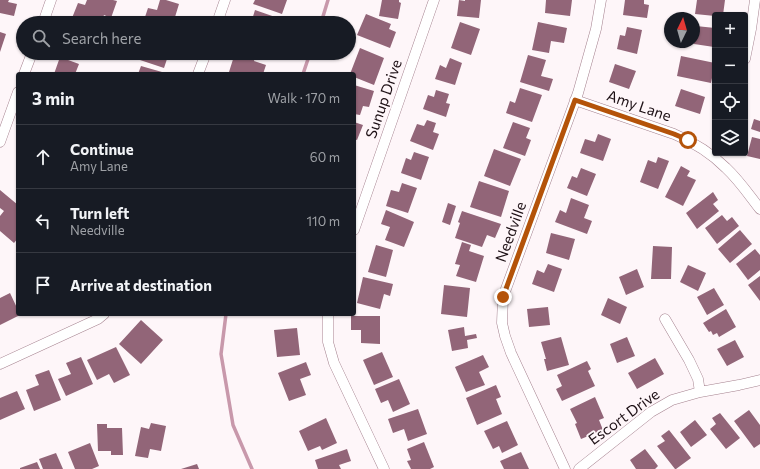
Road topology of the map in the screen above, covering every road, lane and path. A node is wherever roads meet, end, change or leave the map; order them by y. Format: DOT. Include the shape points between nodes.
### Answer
graph roads {
  1 [pos="51,0"];
  2 [pos="225,0"];
  3 [pos="434,0"];
  4 [pos="601,0"];
  5 [pos="755,0"];
  6 [pos="45,16"];
  7 [pos="219,16"];
  8 [pos="747,48"];
  9 [pos="29,60"];
  10 [pos="203,60"];
  11 [pos="25,72"];
  12 [pos="199,72"];
  13 [pos="16,98"];
  14 [pos="575,100"];
  15 [pos="0,142"];
  16 [pos="712,154"];
  17 [pos="716,156"];
  18 [pos="760,209"];
  19 [pos="356,224"];
  20 [pos="102,316"];
  21 [pos="328,316"];
  22 [pos="665,320"];
  23 [pos="0,364"];
  24 [pos="760,380"];
  25 [pos="700,392"];
  26 [pos="384,469"];
  27 [pos="565,469"];
  28 [pos="579,469"];
  1 -- 6 [label="street"];
  2 -- 7 [label="street"];
  3 -- 19 [label="street, Sunup Drive"];
  4 -- 14 [label="street, Needville" via="596,29"];
  5 -- 8 [label="street"];
  9 -- 11 [label="street"];
  10 -- 12 [label="street"];
  13 -- 15 [label="street"];
  14 -- 16 [label="street, Amy Lane" via="674,134"];
  14 -- 27 [label="street, Needville" via="503,297 502,323 511,353"];
  17 -- 18 [label="street, Amy Lane"];
  20 -- 23 [label="street"];
  21 -- 26 [label="street" via="328,342 334,363"];
  22 -- 25 [label="street" via="698,378"];
  24 -- 25 [label="street, Escort Drive"];
  25 -- 28 [label="street, Escort Drive" via="672,400 651,412"];
}
